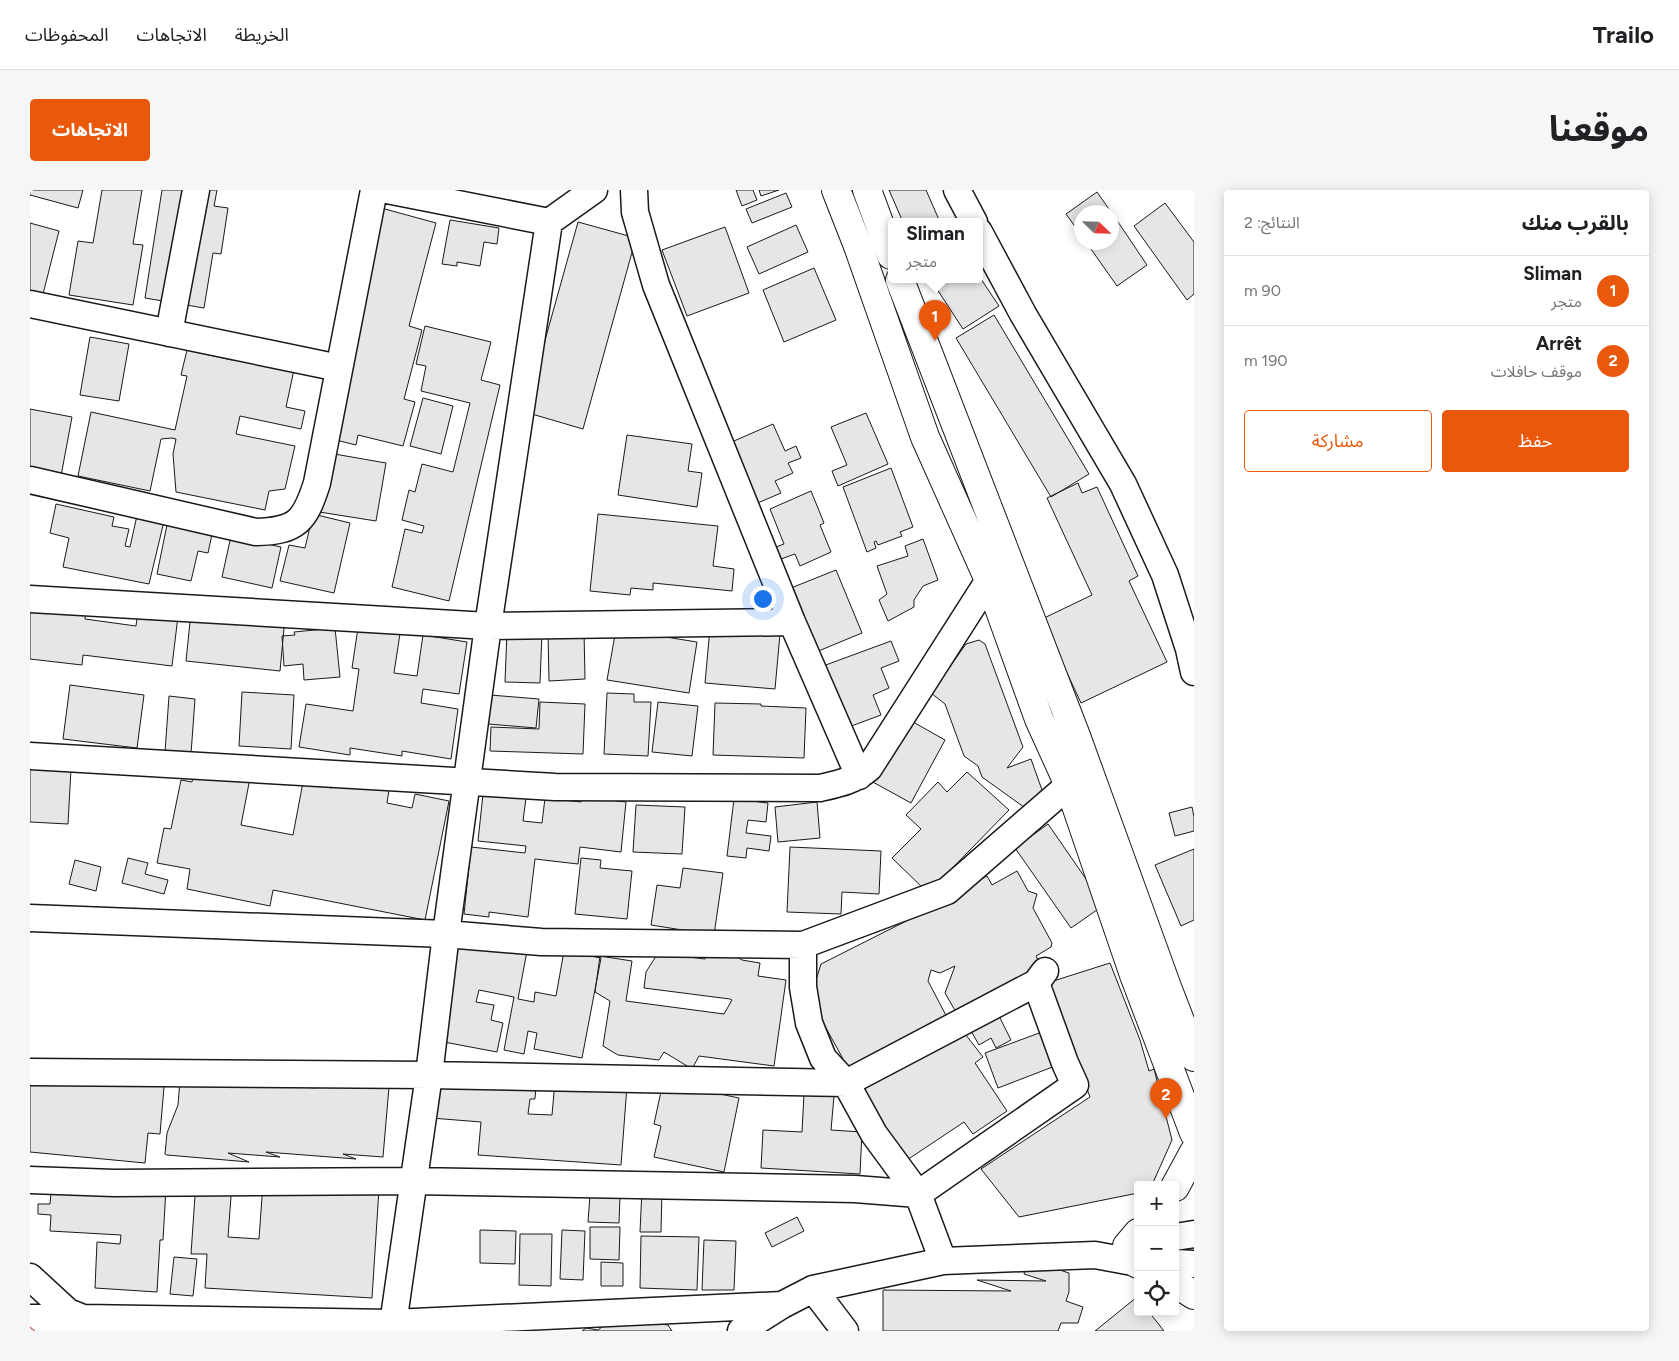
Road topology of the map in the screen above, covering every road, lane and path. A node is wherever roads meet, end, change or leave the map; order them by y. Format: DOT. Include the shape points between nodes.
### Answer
graph roads {
  1 [pos="196,190"];
  2 [pos="374,190"];
  3 [pos="387,190"];
  4 [pos="594,190"];
  5 [pos="634,190"];
  6 [pos="836,190"];
  7 [pos="867,190"];
  8 [pos="957,190"];
  9 [pos="972,218"];
  10 [pos="548,222"];
  11 [pos="983,239"];
  12 [pos="888,248"];
  13 [pos="901,283"];
  14 [pos="30,304"];
  15 [pos="169,333"];
  16 [pos="339,368"];
  17 [pos="30,480"];
  18 [pos="989,580"];
  19 [pos="30,599"];
  20 [pos="792,622"];
  21 [pos="488,626"];
  22 [pos="1194,672"];
  23 [pos="30,756"];
  24 [pos="860,776"];
  25 [pos="468,782"];
  26 [pos="1069,785"];
  27 [pos="30,918"];
  28 [pos="446,934"];
  29 [pos="803,945"];
  30 [pos="1194,1057"];
  31 [pos="30,1072"];
  32 [pos="429,1075"];
  33 [pos="846,1083"];
  34 [pos="1194,1133"];
  35 [pos="1194,1152"];
  36 [pos="30,1180"];
  37 [pos="412,1181"];
  38 [pos="1178,1181"];
  39 [pos="918,1194"];
  40 [pos="1194,1234"];
  41 [pos="1179,1236"];
  42 [pos="1134,1252"];
  43 [pos="942,1261"];
  44 [pos="1179,1263"];
  45 [pos="1194,1264"];
  46 [pos="30,1277"];
  47 [pos="1179,1286"];
  48 [pos="813,1289"];
  49 [pos="1194,1295"];
  50 [pos="782,1305"];
  51 [pos="30,1318"];
  52 [pos="83,1318"];
  53 [pos="118,1325"];
  54 [pos="392,1327"];
  55 [pos="741,1331"];
  56 [pos="845,1331"];
  1 -- 15 [label="street"];
  2 -- 16 [label="street"];
  3 -- 10 [label="street"];
  4 -- 10 [label="street"];
  5 -- 20 [label="street" via="635,212 656,285"];
  6 -- 18 [label="highway" via="925,437"];
  7 -- 12 [label="highway"];
  8 -- 9 [label="street"];
  10 -- 21 [label="street"];
  11 -- 22 [label="street" via="1123,484 1165,575"];
  13 -- 30 [label="highway" via="1076,736"];
  14 -- 15 [label="street"];
  15 -- 16 [label="street"];
  16 -- 17 [label="street" via="310,506 299,521 287,529 256,532"];
  18 -- 24 [label="street" via="869,768"];
  18 -- 26 [label="highway" via="1039,719"];
  19 -- 21 [label="street"];
  20 -- 21 [label="street"];
  20 -- 24 [label="street"];
  21 -- 25 [label="street"];
  23 -- 25 [label="street"];
  24 -- 25 [label="street" via="820,788 555,786"];
  25 -- 28 [label="street"];
  26 -- 29 [label="street" via="947,891"];
  26 -- 34 [label="highway" via="1134,975"];
  27 -- 28 [label="street"];
  28 -- 29 [label="street" via="541,942"];
  28 -- 32 [label="street"];
  29 -- 33 [label="street" via="803,987 809,1023 823,1058"];
  31 -- 32 [label="street"];
  32 -- 33 [label="street"];
  32 -- 37 [label="street"];
  33 -- 39 [label="street" via="874,1134"];
  33 -- 39 [label="street" via="1041,977 1065,1063 1076,1085"];
  35 -- 38 [label="highway"];
  36 -- 37 [label="street" via="114,1183"];
  37 -- 39 [label="street" via="855,1189"];
  37 -- 54 [label="street"];
  39 -- 43 [label="street"];
  40 -- 41 [label="street"];
  42 -- 43 [label="street"];
  43 -- 48 [label="street"];
  44 -- 45 [label="street"];
  46 -- 52 [label="street" via="68,1312"];
  47 -- 49 [label="highway"];
  48 -- 50 [label="street"];
  48 -- 56 [label="street"];
  50 -- 54 [label="street"];
  50 -- 55 [label="street"];
  51 -- 52 [label="street"];
  52 -- 53 [label="street"];
  53 -- 54 [label="street"];
}
